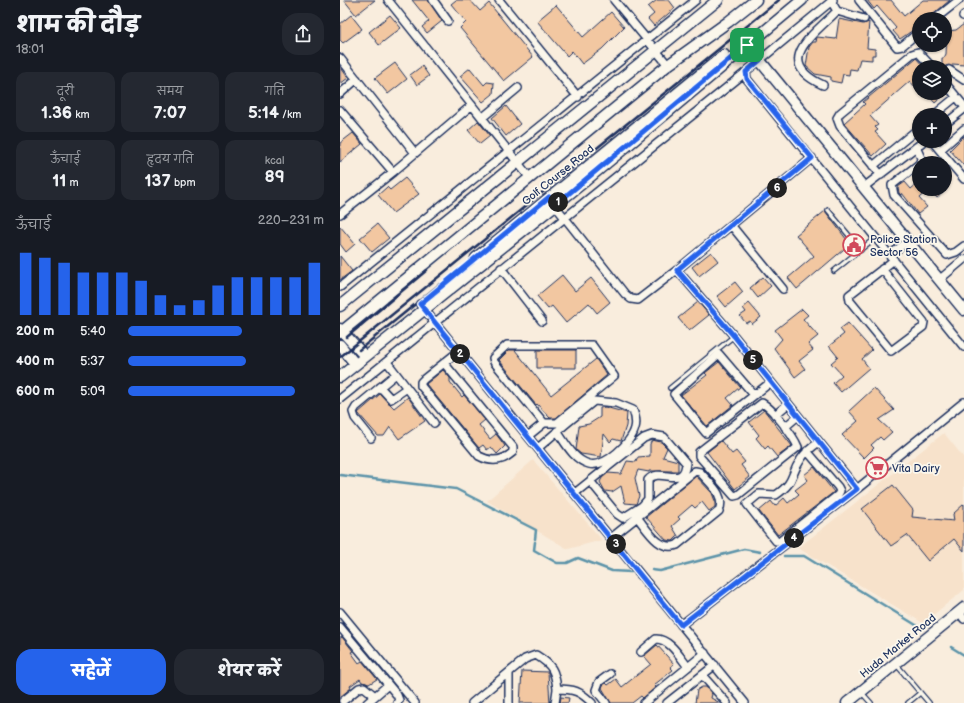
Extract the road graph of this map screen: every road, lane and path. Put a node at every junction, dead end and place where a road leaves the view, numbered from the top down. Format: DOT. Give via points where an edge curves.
graph roads {
  1 [pos="388,0"];
  2 [pos="433,0"];
  3 [pos="499,0"];
  4 [pos="614,0"];
  5 [pos="696,0"];
  6 [pos="718,0"];
  7 [pos="756,0"];
  8 [pos="792,0"];
  9 [pos="802,0"];
  10 [pos="859,0"];
  11 [pos="959,0"];
  12 [pos="832,1"];
  13 [pos="837,10"];
  14 [pos="944,12"];
  15 [pos="864,19"];
  16 [pos="448,21"];
  17 [pos="912,38"];
  18 [pos="647,40"];
  19 [pos="745,43"];
  20 [pos="656,51"];
  21 [pos="340,58"];
  22 [pos="760,60"];
  23 [pos="925,60"];
  24 [pos="668,65"];
  25 [pos="746,72"];
  26 [pos="952,72"];
  27 [pos="357,79"];
  28 [pos="964,80"];
  29 [pos="824,85"];
  30 [pos="518,88"];
  31 [pos="952,92"];
  32 [pos="340,94"];
  33 [pos="578,97"];
  34 [pos="956,97"];
  35 [pos="472,105"];
  36 [pos="964,107"];
  37 [pos="943,108"];
  38 [pos="340,110"];
  39 [pos="482,118"];
  40 [pos="952,118"];
  41 [pos="964,129"];
  42 [pos="912,134"];
  43 [pos="916,148"];
  44 [pos="940,150"];
  45 [pos="509,152"];
  46 [pos="415,153"];
  47 [pos="920,156"];
  48 [pos="812,158"];
  49 [pos="517,162"];
  50 [pos="873,166"];
  51 [pos="912,170"];
  52 [pos="393,172"];
  53 [pos="881,175"];
  54 [pos="530,178"];
  55 [pos="964,179"];
  56 [pos="864,187"];
  57 [pos="552,201"];
  58 [pos="342,210"];
  59 [pos="828,210"];
  60 [pos="565,217"];
  61 [pos="731,225"];
  62 [pos="876,238"];
  63 [pos="908,241"];
  64 [pos="964,246"];
  65 [pos="861,250"];
  66 [pos="892,257"];
  67 [pos="964,259"];
  68 [pos="501,268"];
  69 [pos="882,269"];
  70 [pos="677,270"];
  71 [pos="834,271"];
  72 [pos="939,280"];
  73 [pos="340,287"];
  74 [pos="783,289"];
  75 [pos="340,306"];
  76 [pos="422,306"];
  77 [pos="964,310"];
  78 [pos="542,321"];
  79 [pos="436,323"];
  80 [pos="341,331"];
  81 [pos="734,336"];
  82 [pos="340,345"];
  83 [pos="964,347"];
  84 [pos="459,351"];
  85 [pos="361,352"];
  86 [pos="352,360"];
  87 [pos="387,362"];
  88 [pos="444,363"];
  89 [pos="340,370"];
  90 [pos="396,374"];
  91 [pos="340,377"];
  92 [pos="771,382"];
  93 [pos="380,387"];
  94 [pos="407,388"];
  95 [pos="670,388"];
  96 [pos="754,395"];
  97 [pos="340,399"];
  98 [pos="964,402"];
  99 [pos="788,404"];
  100 [pos="775,415"];
  101 [pos="798,416"];
  102 [pos="434,422"];
  103 [pos="544,423"];
  104 [pos="785,427"];
  105 [pos="557,431"];
  106 [pos="528,436"];
  107 [pos="371,438"];
  108 [pos="819,442"];
  109 [pos="538,448"];
  110 [pos="807,451"];
  111 [pos="590,480"];
  112 [pos="857,489"];
  113 [pos="574,493"];
  114 [pos="637,517"];
  115 [pos="611,538"];
  116 [pos="340,612"];
  117 [pos="962,613"];
  118 [pos="681,625"];
  119 [pos="340,627"];
  120 [pos="641,652"];
  121 [pos="705,653"];
  122 [pos="895,663"];
  123 [pos="715,665"];
  124 [pos="688,667"];
  125 [pos="510,674"];
  126 [pos="610,674"];
  127 [pos="702,675"];
  128 [pos="388,684"];
  129 [pos="557,689"];
  130 [pos="861,691"];
  131 [pos="920,693"];
  132 [pos="375,696"];
  133 [pos="343,701"];
  134 [pos="367,703"];
  135 [pos="397,703"];
  136 [pos="415,703"];
  137 [pos="472,703"];
  138 [pos="509,703"];
  139 [pos="555,703"];
  140 [pos="592,703"];
  141 [pos="606,703"];
  142 [pos="644,703"];
  143 [pos="667,703"];
  144 [pos="727,703"];
  145 [pos="745,703"];
  146 [pos="847,703"];
  147 [pos="871,703"];
  148 [pos="908,703"];
  149 [pos="929,703"];
  1 -- 35 [label="street"];
  2 -- 16 [label="street"];
  3 -- 33 [label="street"];
  4 -- 18 [label="street"];
  5 -- 18 [label="street"];
  6 -- 20 [label="street"];
  7 -- 24 [label="street, Golf Course Road"];
  8 -- 19 [label="street, Golf Course Road"];
  9 -- 19 [label="street"];
  10 -- 17 [label="street" via="897,47"];
  11 -- 14 [label="street"];
  12 -- 13 [label="street"];
  12 -- 22 [label="street"];
  13 -- 15 [label="street"];
  13 -- 29 [label="street" via="803,46 798,56 799,66 805,74"];
  18 -- 20 [label="street"];
  18 -- 33 [label="street"];
  19 -- 22 [label="street"];
  19 -- 57 [label="street, Golf Course Road"];
  20 -- 24 [label="street"];
  20 -- 49 [label="street"];
  21 -- 27 [label="street"];
  22 -- 25 [label="street"];
  22 -- 56 [label="street"];
  23 -- 50 [label="street" via="918,52 912,54 856,99 837,118 840,126"];
  24 -- 54 [label="street, Golf Course Road"];
  25 -- 48 [label="street" via="748,81"];
  25 -- 60 [label="street"];
  26 -- 28 [label="street"];
  27 -- 32 [label="street"];
  27 -- 46 [label="street"];
  30 -- 39 [label="street"];
  31 -- 34 [label="street"];
  33 -- 45 [label="street"];
  34 -- 36 [label="street"];
  34 -- 37 [label="street"];
  35 -- 39 [label="street"];
  35 -- 46 [label="street"];
  36 -- 40 [label="street"];
  38 -- 52 [label="street"];
  39 -- 45 [label="street"];
  41 -- 44 [label="street"];
  42 -- 50 [label="street"];
  43 -- 47 [label="street"];
  43 -- 53 [label="street"];
  44 -- 55 [label="street"];
  45 -- 49 [label="street"];
  45 -- 73 [label="street"];
  46 -- 52 [label="street"];
  48 -- 61 [label="street"];
  48 -- 62 [label="street"];
  49 -- 54 [label="street"];
  49 -- 75 [label="street"];
  50 -- 53 [label="street"];
  51 -- 64 [label="street" via="892,185 894,195 947,255"];
  52 -- 58 [label="street"];
  53 -- 56 [label="street"];
  54 -- 80 [label="street, Golf Course Road"];
  56 -- 63 [label="street"];
  57 -- 60 [label="street"];
  57 -- 76 [label="street, Golf Course Road"];
  59 -- 65 [label="lane"];
  60 -- 68 [label="street"];
  60 -- 70 [label="street" via="631,299 638,300"];
  61 -- 70 [label="street"];
  61 -- 74 [label="street"];
  62 -- 65 [label="lane"];
  62 -- 66 [label="street"];
  63 -- 66 [label="street"];
  63 -- 72 [label="street"];
  65 -- 71 [label="lane"];
  66 -- 69 [label="street"];
  66 -- 83 [label="street"];
  67 -- 72 [label="street"];
  68 -- 78 [label="street"];
  68 -- 79 [label="street"];
  69 -- 69 [label="street" via="849,295 891,351 922,327 924,322"];
  70 -- 81 [label="street"];
  72 -- 77 [label="street"];
  76 -- 79 [label="street"];
  76 -- 85 [label="street, Golf Course Road"];
  76 -- 91 [label="street"];
  79 -- 84 [label="street"];
  79 -- 87 [label="street"];
  80 -- 85 [label="street"];
  81 -- 92 [label="street"];
  81 -- 95 [label="lane"];
  82 -- 86 [label="street"];
  84 -- 88 [label="street"];
  84 -- 106 [label="street"];
  85 -- 86 [label="street, Golf Course Road"];
  86 -- 89 [label="street, Golf Course Road"];
  87 -- 90 [label="street"];
  87 -- 97 [label="street"];
  88 -- 88 [label="street" via="424,379 421,386 479,456 497,461 514,452 513,447"];
  90 -- 93 [label="street"];
  90 -- 94 [label="street"];
  92 -- 96 [label="street"];
  92 -- 99 [label="street"];
  93 -- 94 [label="street" via="392,399"];
  93 -- 107 [label="street" via="353,412"];
  94 -- 102 [label="street"];
  96 -- 96 [label="street" via="706,433 674,394 719,354"];
  98 -- 112 [label="street"];
  99 -- 100 [label="street"];
  99 -- 101 [label="street"];
  100 -- 104 [label="street"];
  100 -- 104 [label="street" via="762,403 699,452 734,496 798,447"];
  101 -- 104 [label="street"];
  101 -- 108 [label="street"];
  103 -- 103 [label="street" via="557,423 614,376 592,345 507,345 493,358"];
  103 -- 106 [label="street"];
  105 -- 105 [label="street" via="594,401 616,403 633,410 636,418 636,428 630,439 610,457 596,464 576,457"];
  105 -- 109 [label="street"];
  106 -- 109 [label="street"];
  108 -- 110 [label="street"];
  108 -- 112 [label="street"];
  109 -- 113 [label="street"];
  110 -- 110 [label="street" via="786,488 776,496 759,494 747,504 779,542 840,491"];
  111 -- 111 [label="street" via="644,438 652,435 664,437 686,463 682,475 651,476 648,480 648,499 623,518"];
  111 -- 113 [label="street"];
  112 -- 118 [label="street"];
  113 -- 115 [label="street"];
  114 -- 114 [label="street" via="695,471 700,472 721,497 720,511 673,547 659,542"];
  114 -- 115 [label="street"];
  115 -- 118 [label="street"];
  116 -- 136 [label="street"];
  117 -- 122 [label="street, Huda Market Road"];
  118 -- 121 [label="street"];
  119 -- 128 [label="street"];
  120 -- 124 [label="street" via="656,639 662,639"];
  121 -- 123 [label="street"];
  121 -- 124 [label="street"];
  122 -- 130 [label="street, Huda Market Road"];
  122 -- 131 [label="lane"];
  123 -- 127 [label="street"];
  123 -- 145 [label="street"];
  124 -- 142 [label="street"];
  125 -- 129 [label="street" via="525,659 536,655 549,663 556,676"];
  125 -- 137 [label="street"];
  125 -- 138 [label="street"];
  126 -- 141 [label="street" via="599,682 596,690"];
  127 -- 143 [label="street"];
  127 -- 144 [label="street"];
  128 -- 132 [label="street"];
  128 -- 135 [label="street" via="398,697"];
  129 -- 139 [label="street"];
  129 -- 140 [label="street" via="582,693"];
  130 -- 146 [label="street, Huda Market Road"];
  130 -- 147 [label="lane"];
  131 -- 148 [label="lane"];
  131 -- 149 [label="lane"];
  132 -- 133 [label="street" via="364,687"];
  132 -- 134 [label="street"];
}
